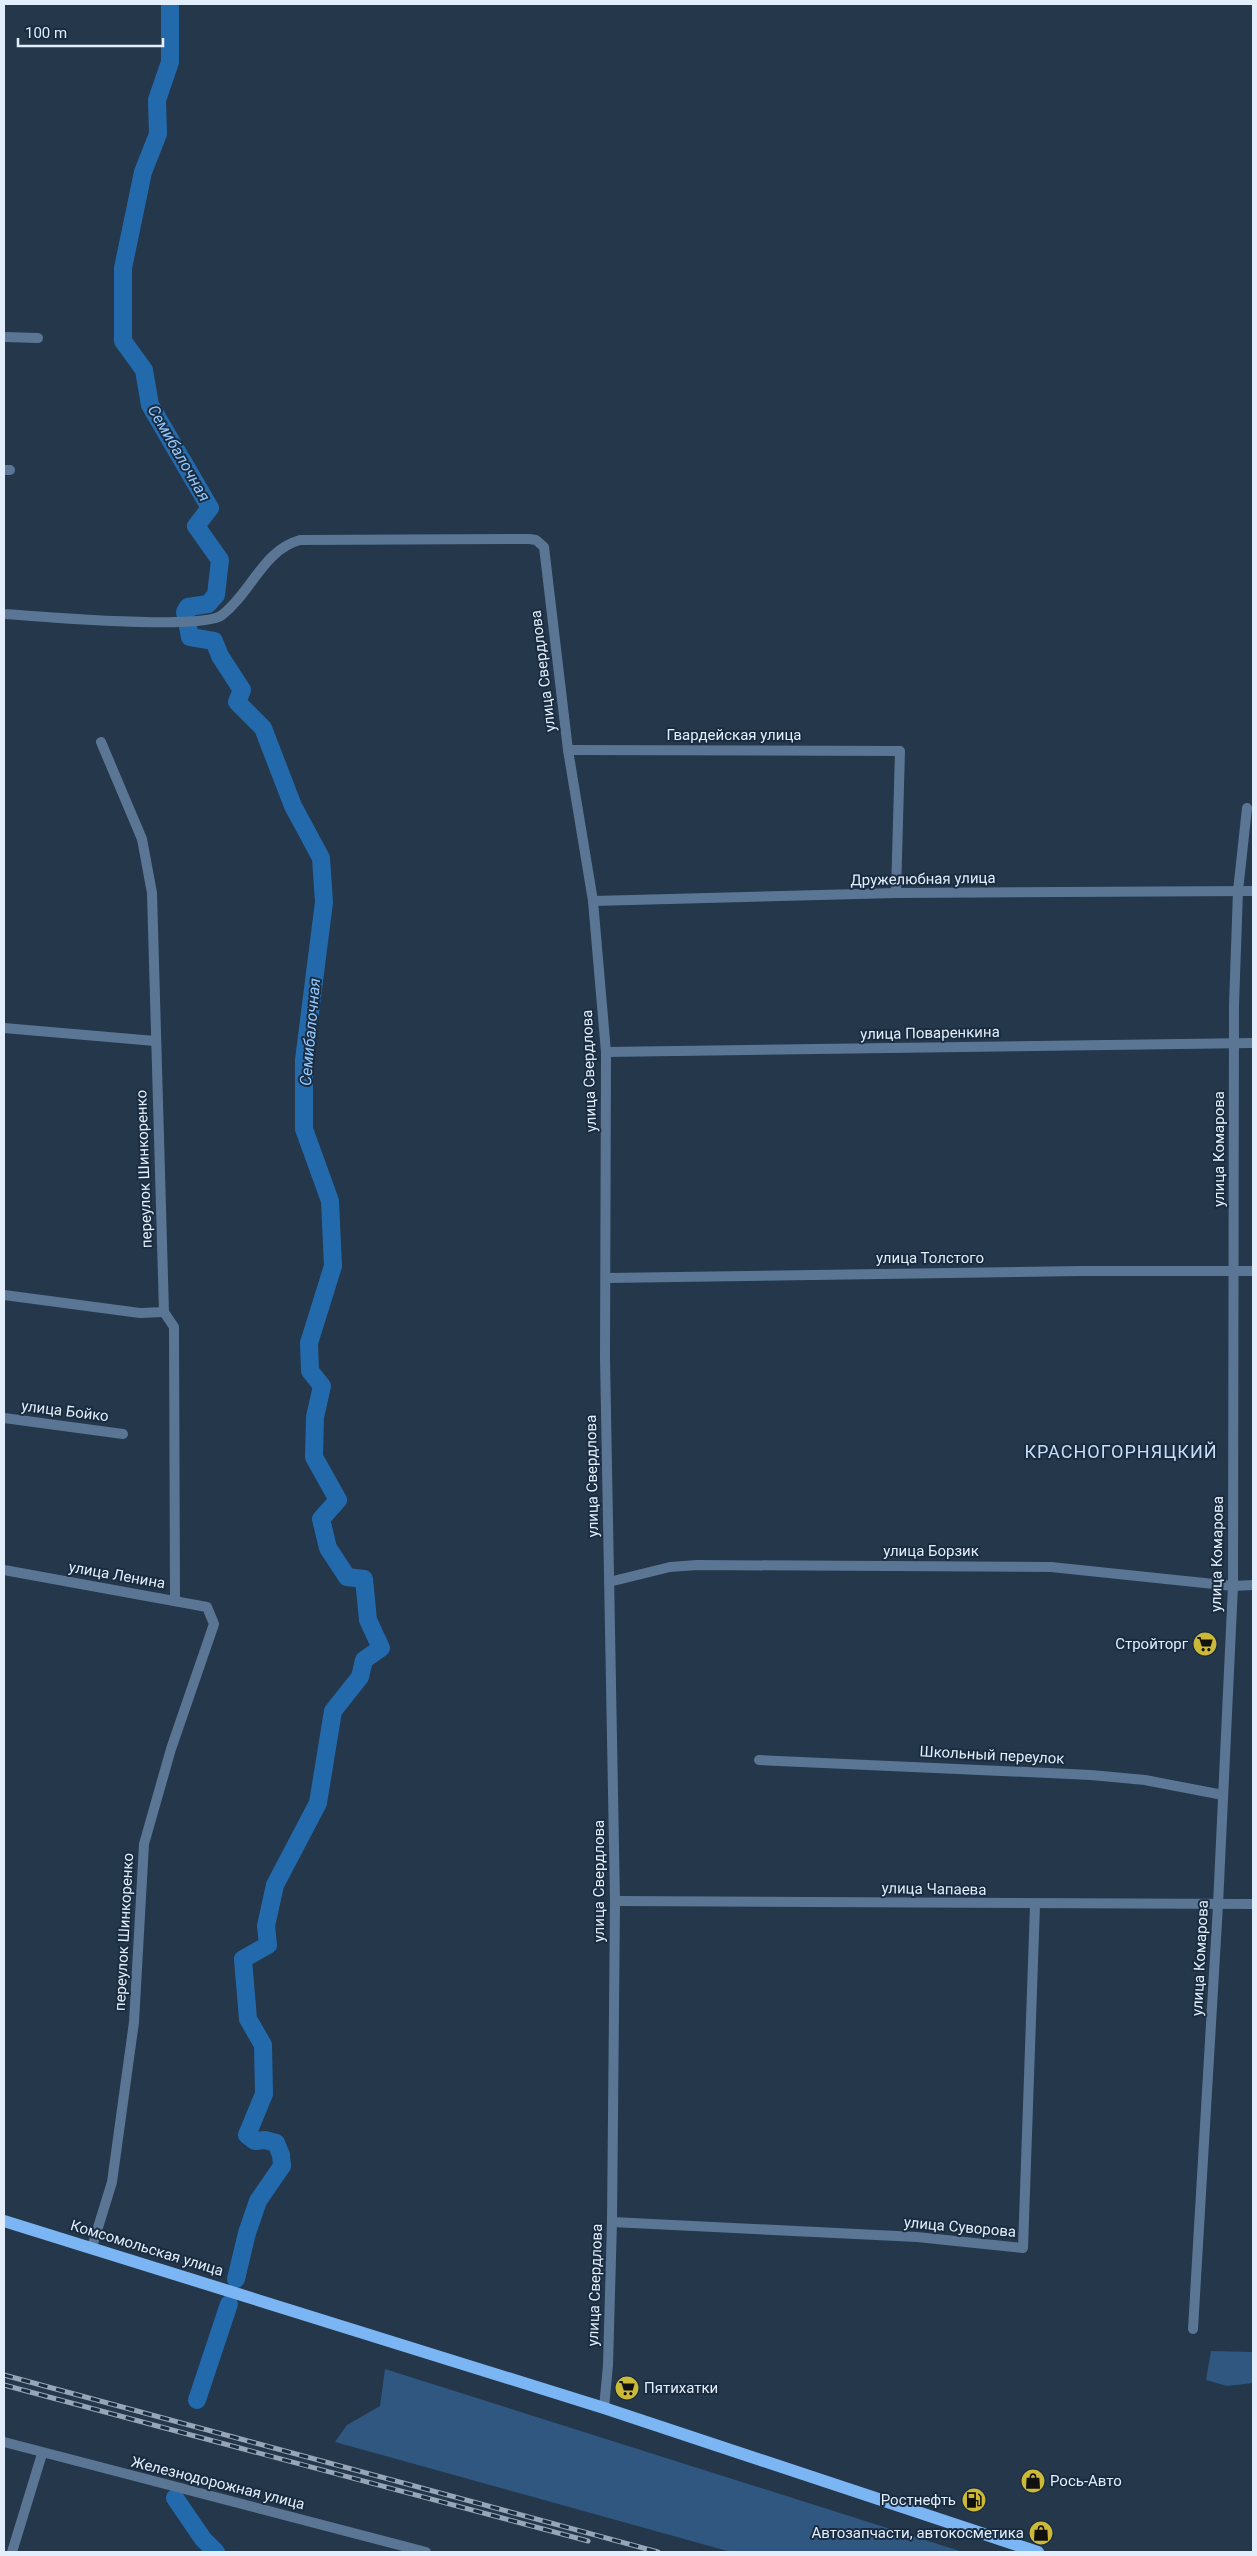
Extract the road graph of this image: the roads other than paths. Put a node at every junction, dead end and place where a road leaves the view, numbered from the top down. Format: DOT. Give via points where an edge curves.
graph roads {
  1 [pos="4,337"];
  2 [pos="38,338"];
  3 [pos="4,614"];
  4 [pos="101,742"];
  5 [pos="568,750"];
  6 [pos="1247,808"];
  7 [pos="1238,891"];
  8 [pos="1253,891"];
  9 [pos="896,893"];
  10 [pos="593,901"];
  11 [pos="4,1028"];
  12 [pos="155,1041"];
  13 [pos="1253,1043"];
  14 [pos="1234,1044"];
  15 [pos="606,1052"];
  16 [pos="1234,1271"];
  17 [pos="1253,1271"];
  18 [pos="607,1278"];
  19 [pos="4,1295"];
  20 [pos="164,1312"];
  21 [pos="4,1418"];
  22 [pos="123,1434"];
  23 [pos="4,1570"];
  24 [pos="609,1582"];
  25 [pos="1253,1585"];
  26 [pos="1233,1586"];
  27 [pos="175,1600"];
  28 [pos="214,1624"];
  29 [pos="759,1760"];
  30 [pos="1223,1795"];
  31 [pos="615,1901"];
  32 [pos="1253,1904"];
  33 [pos="1035,1905"];
  34 [pos="1218,1905"];
  35 [pos="4,2221"];
  36 [pos="612,2222"];
  37 [pos="92,2247"];
  38 [pos="1193,2329"];
  39 [pos="604,2408"];
  40 [pos="4,2442"];
  41 [pos="42,2454"];
  42 [pos="12,2552"];
  43 [pos="426,2552"];
  44 [pos="1038,2552"];
  1 -- 2 [label="street"];
  3 -- 5 [label="street, улица Свердлова" via="209,622 222,616 276,550 300,540 536,540 544,547"];
  4 -- 12 [label="street, переулок Шинкоренко" via="142,839 152,893"];
  5 -- 9 [label="street, Гвардейская улица" via="900,751"];
  5 -- 10 [label="street, улица Свердлова"];
  6 -- 7 [label="street, улица Комарова"];
  7 -- 8 [label="street, Дружелюбная улица"];
  7 -- 9 [label="street, Дружелюбная улица"];
  7 -- 14 [label="street, улица Комарова"];
  9 -- 10 [label="street, Дружелюбная улица"];
  10 -- 15 [label="street, улица Свердлова"];
  11 -- 12 [label="street"];
  12 -- 20 [label="street, переулок Шинкоренко"];
  13 -- 14 [label="street, улица Поваренкина"];
  14 -- 15 [label="street, улица Поваренкина"];
  14 -- 16 [label="street, улица Комарова"];
  15 -- 18 [label="street, улица Свердлова"];
  16 -- 17 [label="street, улица Толстого"];
  16 -- 18 [label="street, улица Толстого"];
  16 -- 26 [label="street, улица Комарова"];
  18 -- 24 [label="street, улица Свердлова" via="605,1358"];
  19 -- 20 [label="street" via="140,1313"];
  20 -- 27 [label="street, переулок Шинкоренко" via="174,1328"];
  21 -- 22 [label="street, улица Бойко"];
  23 -- 27 [label="street, улица Ленина"];
  24 -- 26 [label="street, улица Борзик" via="670,1567 697,1565 993,1566 1079,1569"];
  24 -- 31 [label="street, улица Свердлова"];
  25 -- 26 [label="street, улица Борзик"];
  26 -- 30 [label="street, улица Комарова"];
  27 -- 28 [label="street, улица Ленина" via="207,1607"];
  28 -- 37 [label="street, переулок Шинкоренко" via="171,1749 144,1844 134,2022 112,2182"];
  29 -- 30 [label="street, Школьный переулок" via="1091,1775 1145,1780"];
  30 -- 34 [label="street, улица Комарова"];
  31 -- 33 [label="street, улица Чапаева"];
  31 -- 36 [label="street, улица Свердлова"];
  32 -- 34 [label="street, улица Чапаева"];
  33 -- 34 [label="street, улица Чапаева"];
  33 -- 36 [label="street, улица Суворова" via="1023,2248 917,2237"];
  34 -- 38 [label="street, улица Комарова"];
  35 -- 37 [label="main road, Комсомольская улица"];
  36 -- 39 [label="street, улица Свердлова"];
  37 -- 39 [label="main road, Комсомольская улица"];
  39 -- 44 [label="main road, Комсомольская улица"];
  40 -- 41 [label="street, Железнодорожная улица"];
  41 -- 42 [label="street"];
  41 -- 43 [label="street, Железнодорожная улица"];
}
